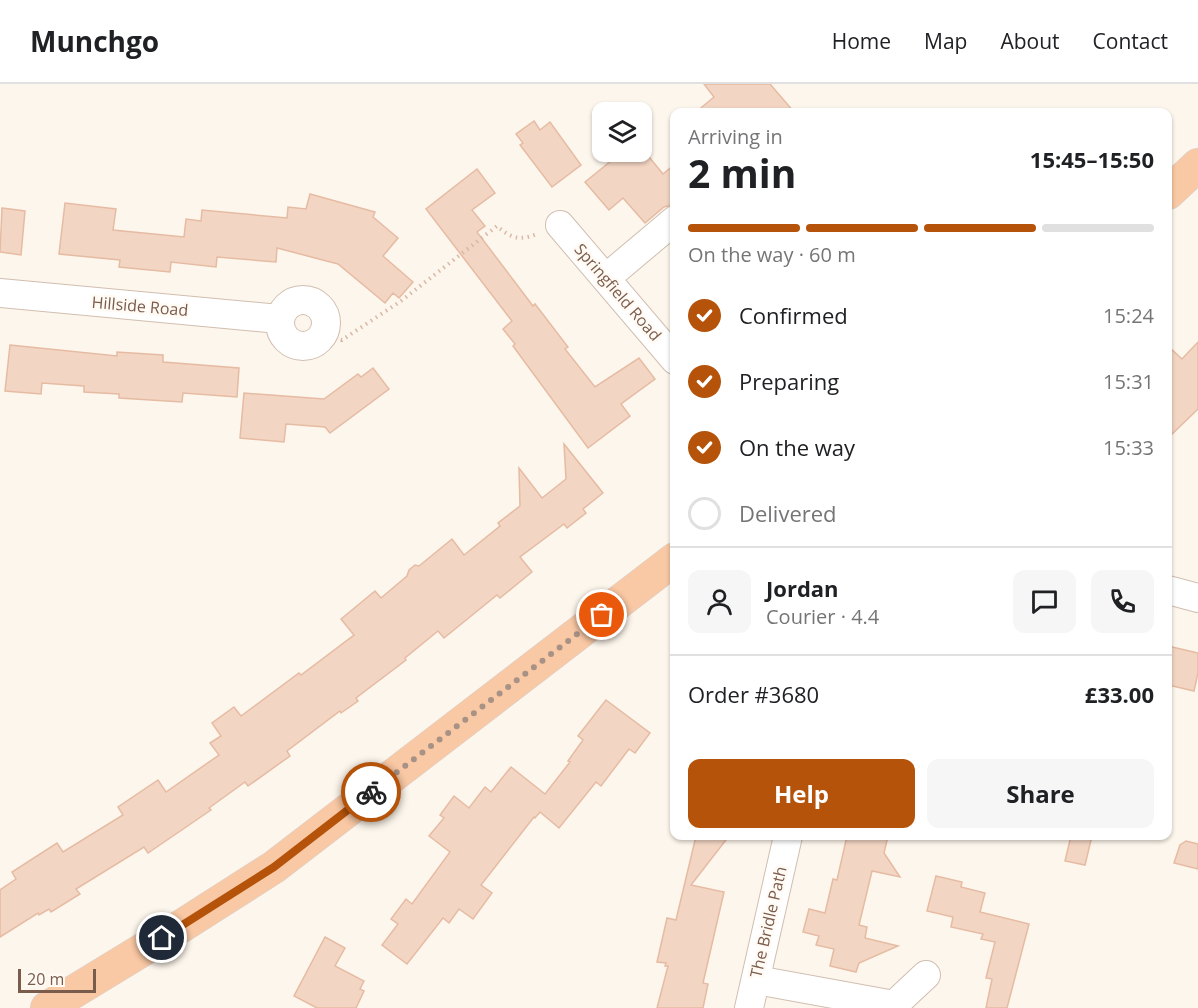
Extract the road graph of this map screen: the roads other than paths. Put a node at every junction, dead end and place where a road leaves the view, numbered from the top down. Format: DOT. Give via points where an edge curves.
graph roads {
  1 [pos="1198,165"];
  2 [pos="1172,189"];
  3 [pos="670,224"];
  4 [pos="560,225"];
  5 [pos="606,278"];
  6 [pos="0,294"];
  7 [pos="279,319"];
  8 [pos="670,354"];
  9 [pos="670,563"];
  10 [pos="1172,591"];
  11 [pos="1198,598"];
  12 [pos="787,840"];
  13 [pos="926,975"];
  14 [pos="756,980"];
  15 [pos="47,1008"];
  16 [pos="750,1008"];
  1 -- 2 [label="highway"];
  3 -- 5 [label="street"];
  4 -- 5 [label="street, Springfield Road"];
  5 -- 8 [label="street, Springfield Road"];
  6 -- 7 [label="street, Hillside Road"];
  7 -- 7 [label="street" via="291,343 303,347 315,344 323,336 327,321 322,308 311,300 298,300 285,308"];
  9 -- 15 [label="highway" via="274,867"];
  10 -- 11 [label="street"];
  12 -- 14 [label="street, The Bridle Path"];
  13 -- 14 [label="street" via="894,1005"];
  14 -- 16 [label="street, The Bridle Path"];
}
